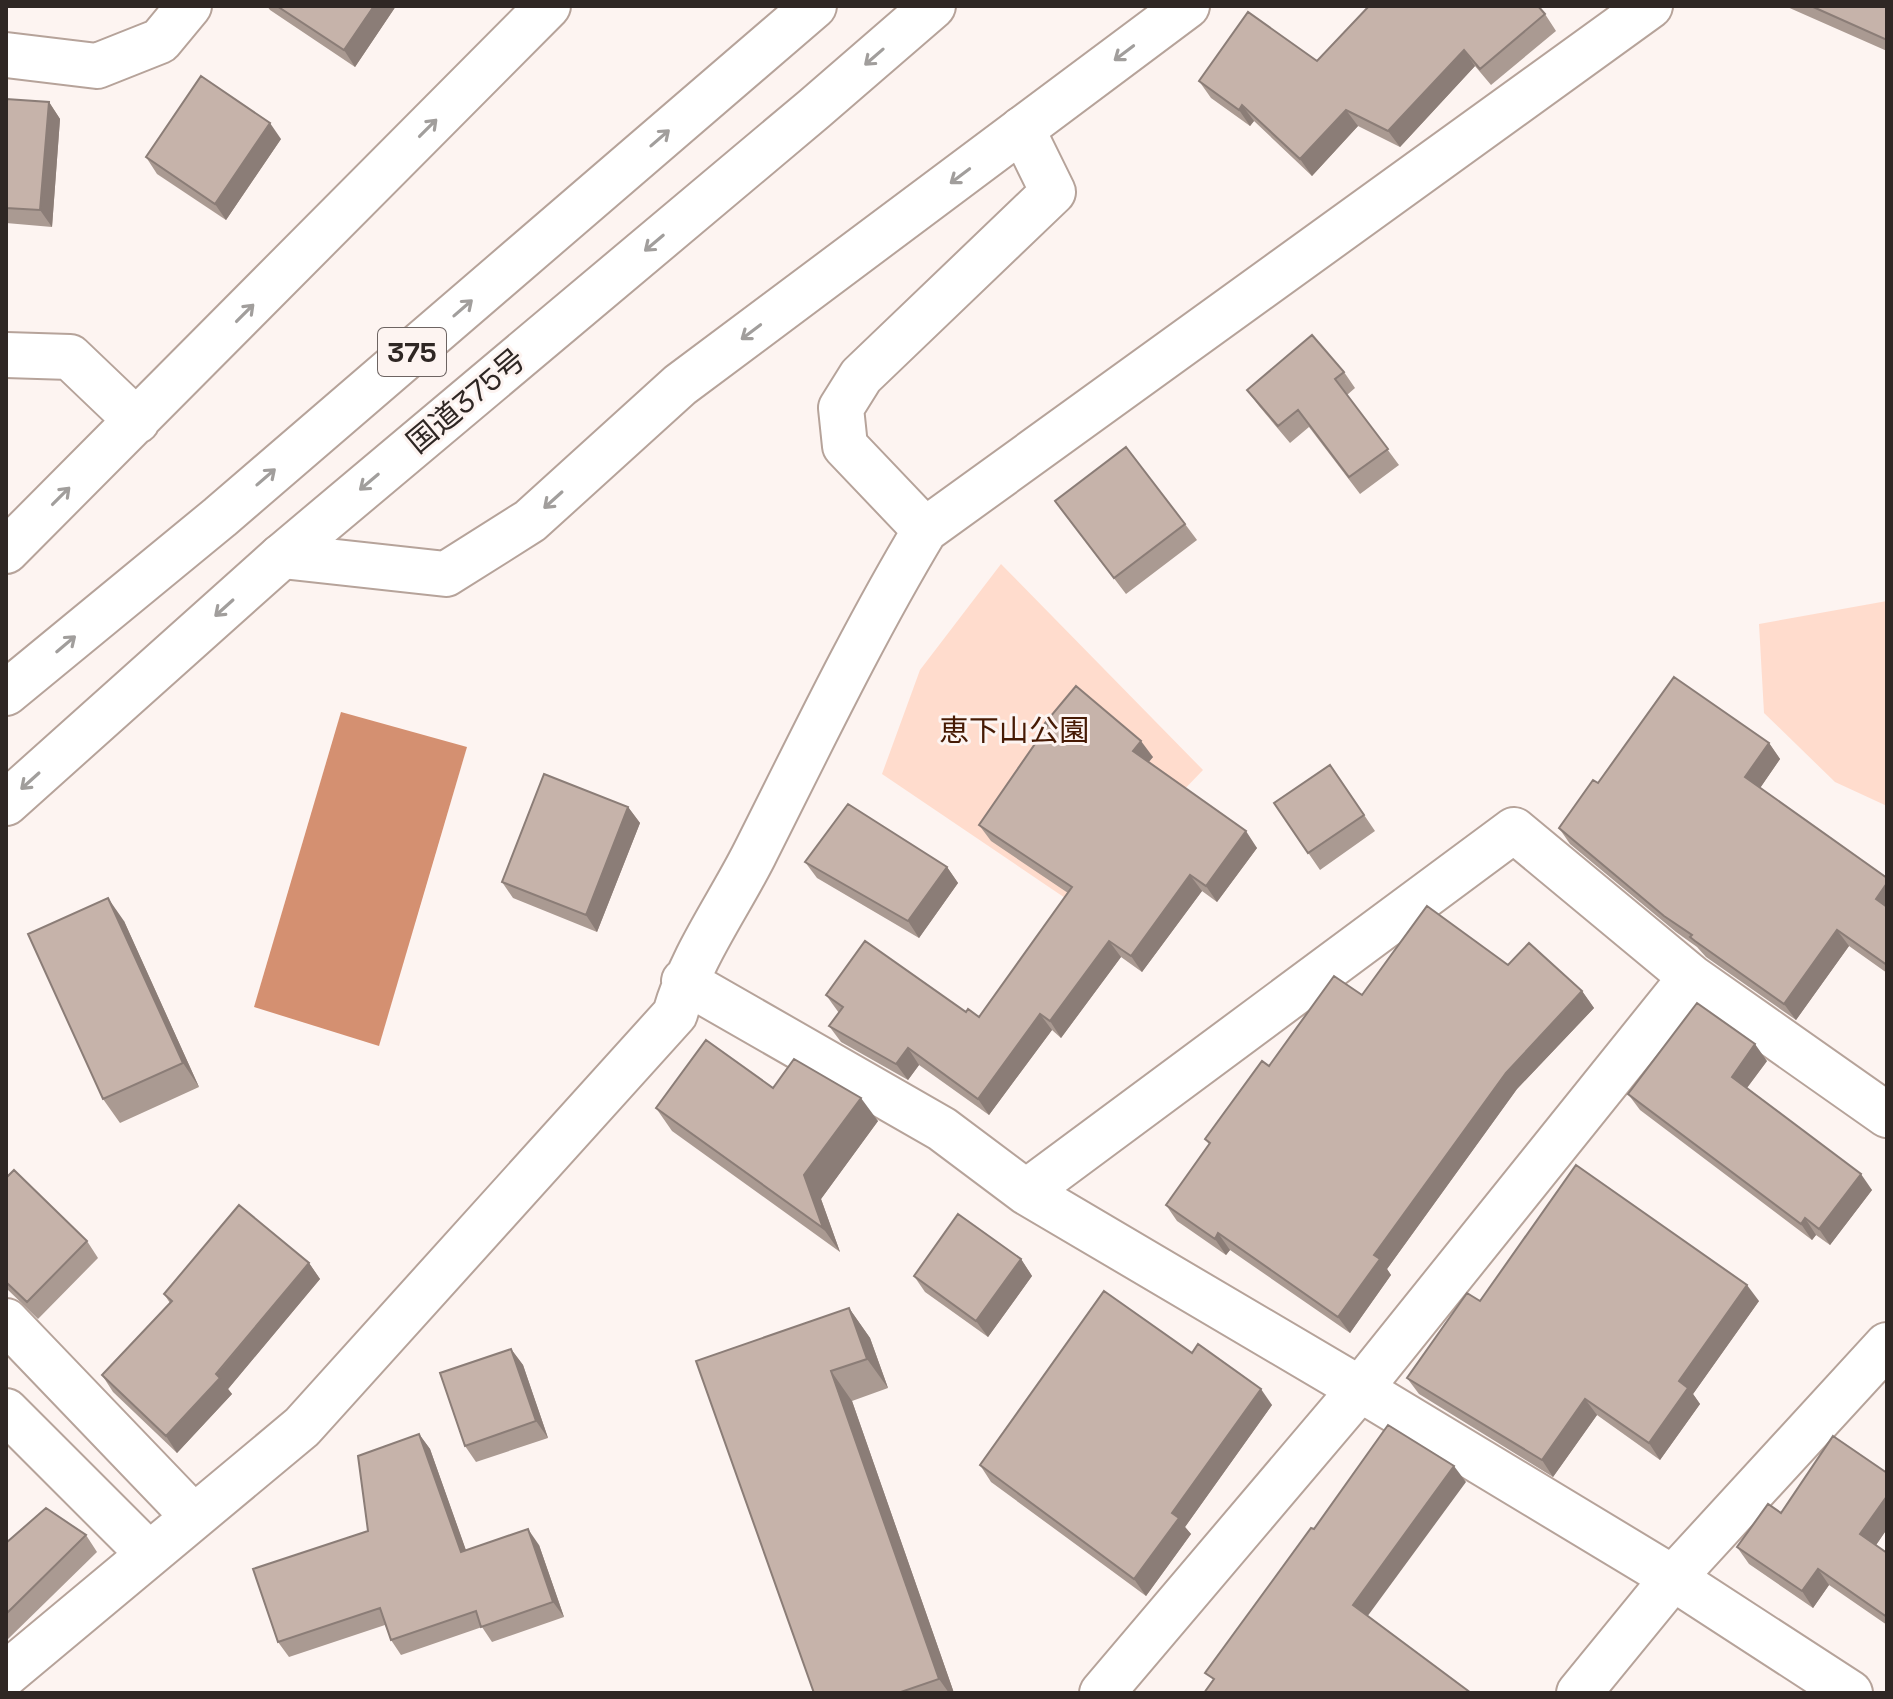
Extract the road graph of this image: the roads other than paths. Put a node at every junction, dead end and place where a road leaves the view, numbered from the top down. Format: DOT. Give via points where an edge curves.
graph roads {
  1 [pos="189,6"];
  2 [pos="548,6"];
  3 [pos="814,6"];
  4 [pos="933,6"];
  5 [pos="1187,6"];
  6 [pos="1650,6"];
  7 [pos="6,55"];
  8 [pos="1022,129"];
  9 [pos="6,355"];
  10 [pos="137,421"];
  11 [pos="925,530"];
  12 [pos="6,551"];
  13 [pos="282,556"];
  14 [pos="6,693"];
  15 [pos="6,803"];
  16 [pos="1691,977"];
  17 [pos="684,981"];
  18 [pos="1887,1115"];
  19 [pos="1026,1192"];
  20 [pos="6,1321"];
  21 [pos="1887,1345"];
  22 [pos="1360,1389"];
  23 [pos="6,1411"];
  24 [pos="194,1517"];
  25 [pos="149,1554"];
  26 [pos="1673,1578"];
  27 [pos="6,1674"];
  28 [pos="1102,1693"];
  29 [pos="1579,1693"];
  30 [pos="1850,1693"];
  1 -- 7 [label="main road" via="160,41 97,66"];
  10 -- 2 [label="main road, one-way"];
  14 -- 3 [label="main road, 375, one-way" via="220,517"];
  4 -- 13 [label="main road, 国道375号 / 375, one-way"];
  5 -- 8 [label="main road, one-way"];
  6 -- 11 [label="main road"];
  8 -- 11 [label="main road" via="1053,192 861,376 841,408 845,446"];
  8 -- 13 [label="main road, one-way" via="680,385 530,521 446,574"];
  9 -- 10 [label="main road" via="70,357"];
  12 -- 10 [label="main road, one-way"];
  11 -- 17 [label="main road"];
  13 -- 15 [label="main road, 国道375号 / 375, one-way"];
  16 -- 18 [label="main road"];
  16 -- 19 [label="main road" via="1514,830"];
  16 -- 22 [label="main road"];
  17 -- 19 [label="main road" via="942,1129"];
  17 -- 24 [label="main road" via="675,1014 302,1427"];
  19 -- 22 [label="main road"];
  20 -- 24 [label="main road"];
  21 -- 26 [label="main road"];
  22 -- 26 [label="main road"];
  22 -- 28 [label="main road"];
  23 -- 25 [label="main road"];
  24 -- 25 [label="main road"];
  25 -- 27 [label="main road"];
  26 -- 29 [label="main road"];
  26 -- 30 [label="main road"];
}
